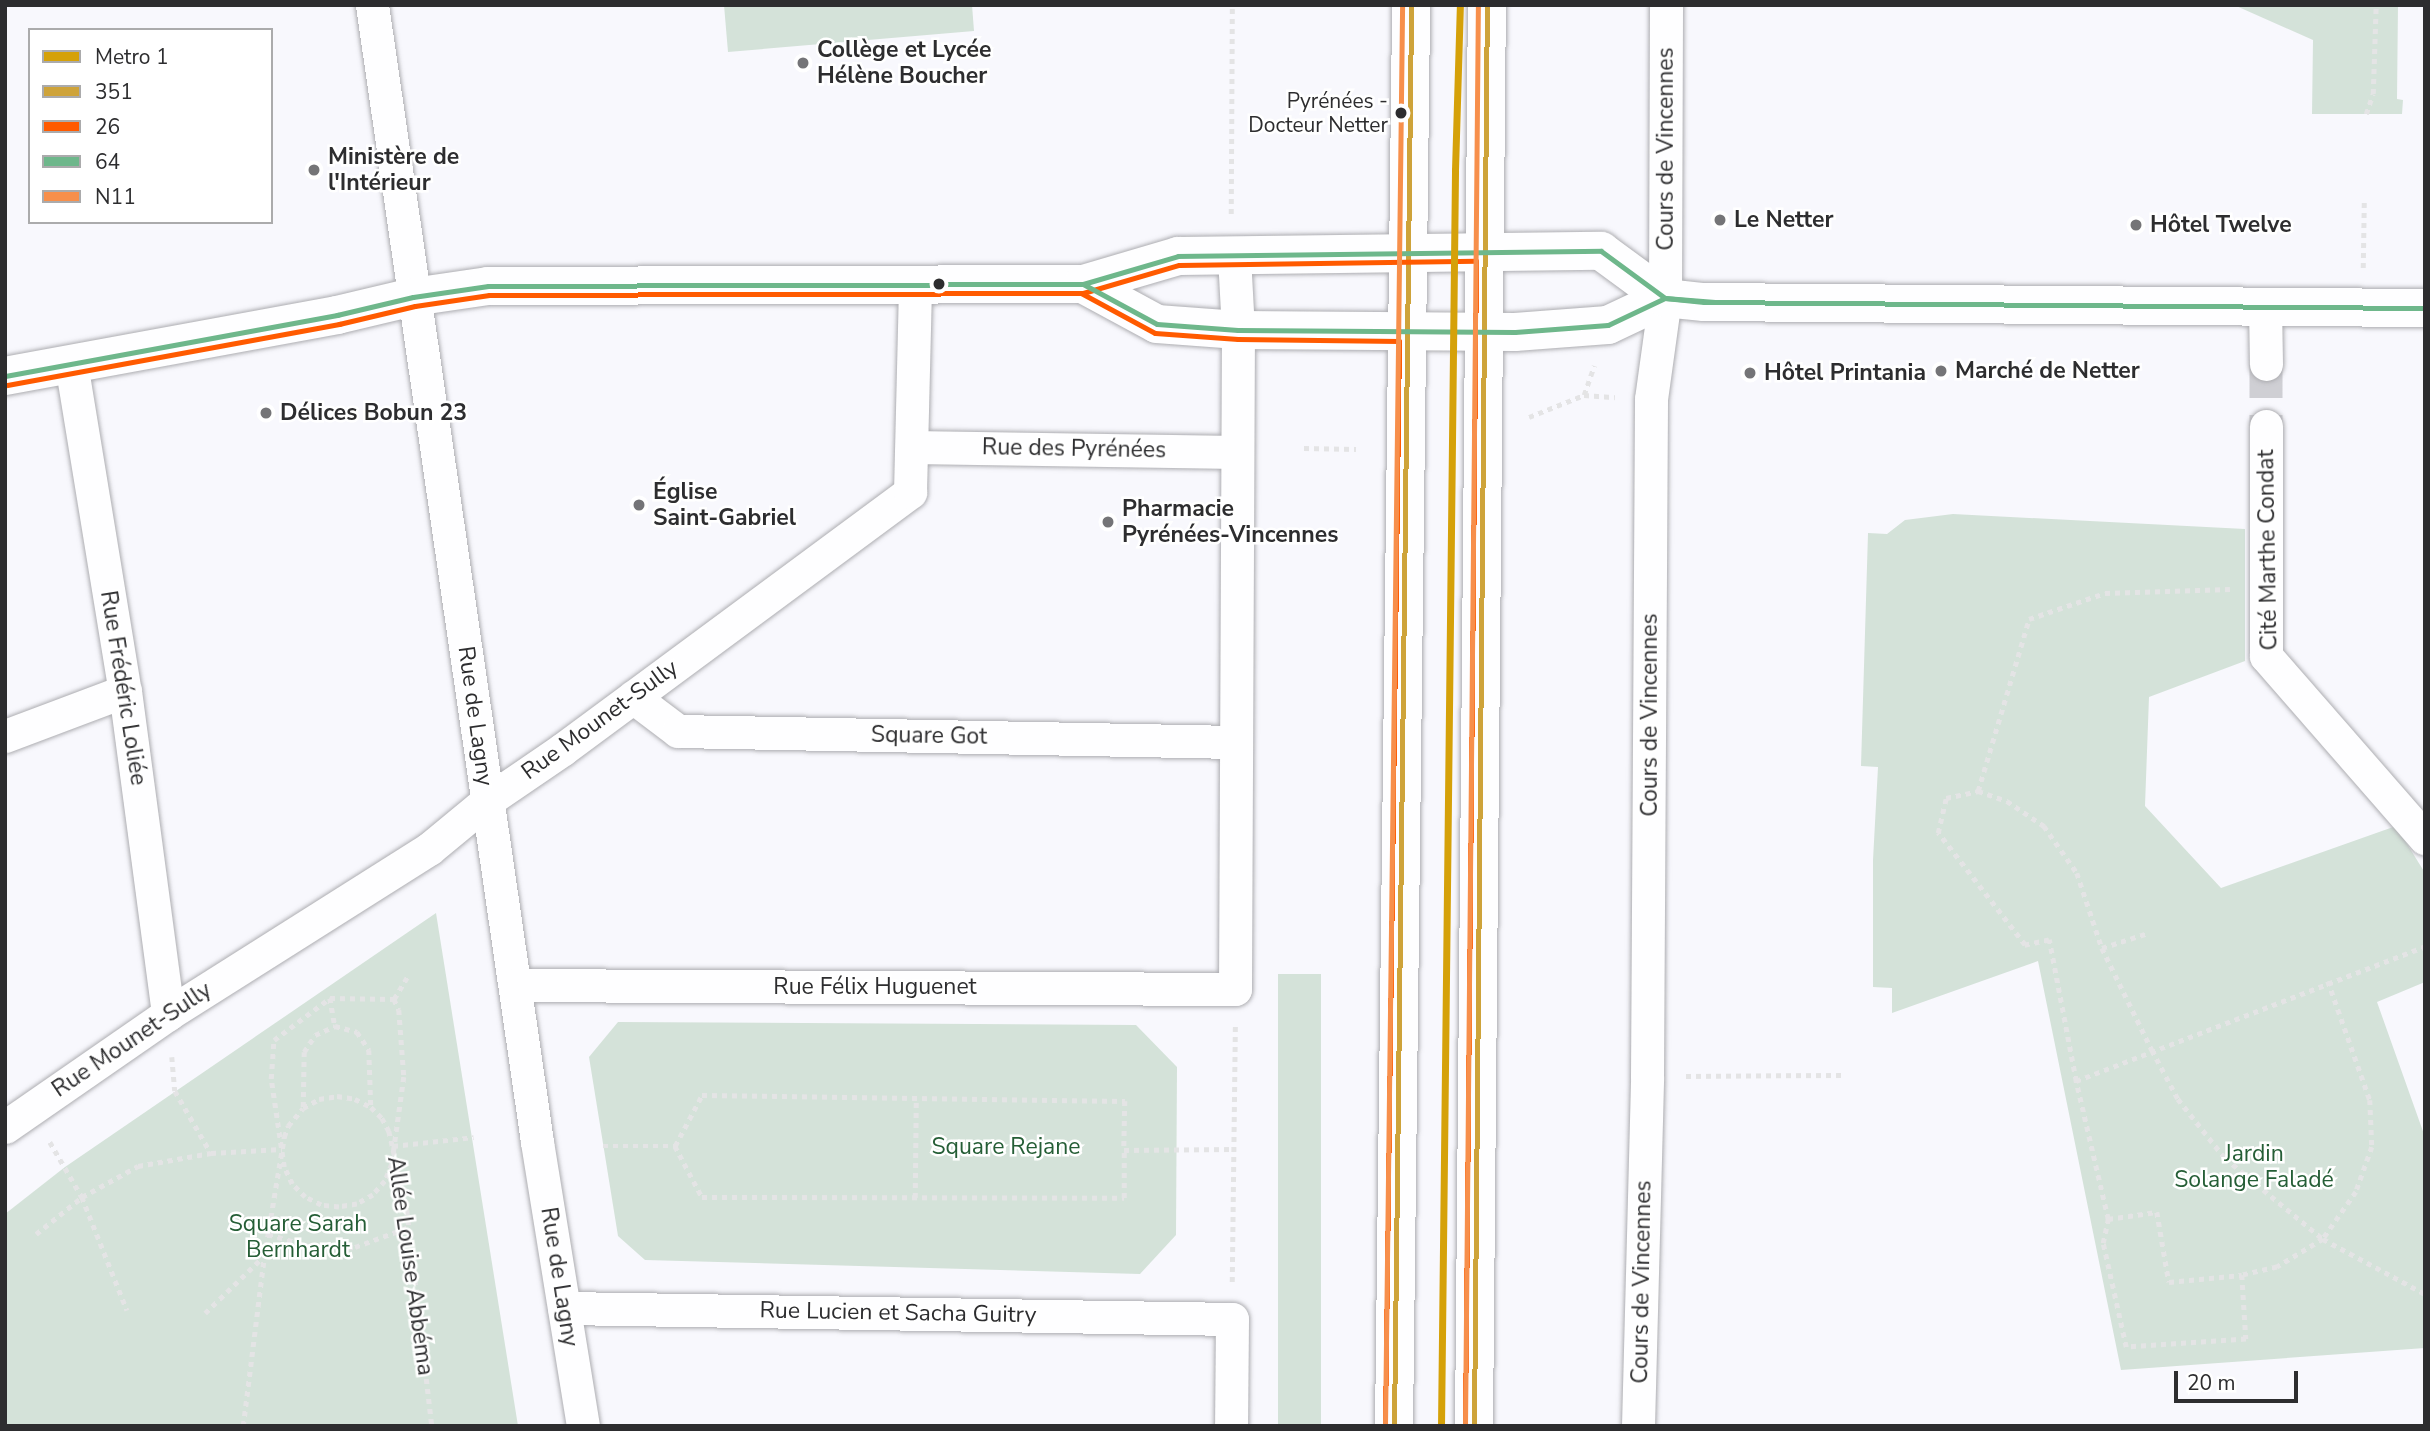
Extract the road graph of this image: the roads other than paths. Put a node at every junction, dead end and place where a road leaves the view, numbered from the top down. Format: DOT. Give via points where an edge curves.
graph roads {
  1 [pos="372,5"];
  2 [pos="1411,5"];
  3 [pos="1487,5"];
  4 [pos="1666,5"];
  5 [pos="1409,252"];
  6 [pos="1485,252"];
  7 [pos="1234,254"];
  8 [pos="915,282"];
  9 [pos="1083,284"];
  10 [pos="414,297"];
  11 [pos="1665,298"];
  12 [pos="2265,306"];
  13 [pos="2425,308"];
  14 [pos="1238,330"];
  15 [pos="1408,332"];
  16 [pos="1484,332"];
  17 [pos="71,363"];
  18 [pos="2266,364"];
  19 [pos="5,376"];
  20 [pos="2266,426"];
  21 [pos="912,447"];
  22 [pos="1237,452"];
  23 [pos="125,691"];
  24 [pos="633,697"];
  25 [pos="5,736"];
  26 [pos="1236,742"];
  27 [pos="487,801"];
  28 [pos="2421,833"];
  29 [pos="515,985"];
  30 [pos="168,1014"];
  31 [pos="5,1127"];
  32 [pos="564,1308"];
  33 [pos="583,1426"];
  34 [pos="1231,1426"];
  35 [pos="1394,1426"];
  36 [pos="1474,1426"];
  37 [pos="1638,1426"];
  1 -- 10 [label="street, Rue de Lagny"];
  2 -- 5 [label="main road"];
  3 -- 6 [label="main road"];
  4 -- 11 [label="street, Cours de Vincennes"];
  5 -- 6 [label="main road"];
  5 -- 7 [label="main road"];
  5 -- 15 [label="main road"];
  6 -- 11 [label="main road" via="1601,251"];
  6 -- 16 [label="main road"];
  7 -- 9 [label="main road" via="1178,256"];
  7 -- 14 [label="street"];
  8 -- 9 [label="main road"];
  8 -- 10 [label="main road" via="488,286"];
  8 -- 21 [label="street, Rue Mounet-Sully"];
  9 -- 14 [label="main road" via="1157,324"];
  10 -- 17 [label="main road"];
  10 -- 27 [label="street, Rue de Lagny"];
  11 -- 12 [label="main road"];
  11 -- 16 [label="main road" via="1608,325"];
  11 -- 37 [label="street, Cours de Vincennes" via="1651,399 1647,1077"];
  12 -- 13 [label="main road"];
  12 -- 18 [label="street"];
  14 -- 15 [label="main road"];
  14 -- 22 [label="street"];
  15 -- 16 [label="main road"];
  15 -- 35 [label="main road"];
  16 -- 36 [label="main road"];
  17 -- 19 [label="main road"];
  17 -- 23 [label="street, Rue Frédéric Loliée"];
  20 -- 28 [label="street, Cité Marthe Condat" via="2266,656"];
  21 -- 22 [label="street, Rue des Pyrénées"];
  21 -- 24 [label="street, Rue Mounet-Sully" via="910,492"];
  22 -- 26 [label="street"];
  23 -- 25 [label="street"];
  23 -- 30 [label="street, Rue Frédéric Loliée"];
  24 -- 26 [label="street, Square Got" via="678,731"];
  24 -- 27 [label="street, Rue Mounet-Sully"];
  26 -- 29 [label="street, Rue Félix Huguenet" via="1235,989"];
  27 -- 29 [label="street, Rue de Lagny"];
  27 -- 30 [label="street, Rue Mounet-Sully" via="429,849"];
  29 -- 32 [label="street, Rue de Lagny"];
  30 -- 31 [label="street, Rue Mounet-Sully"];
  32 -- 33 [label="street, Rue de Lagny"];
  32 -- 34 [label="street, Rue Lucien et Sacha Guitry" via="1232,1319"];
}
